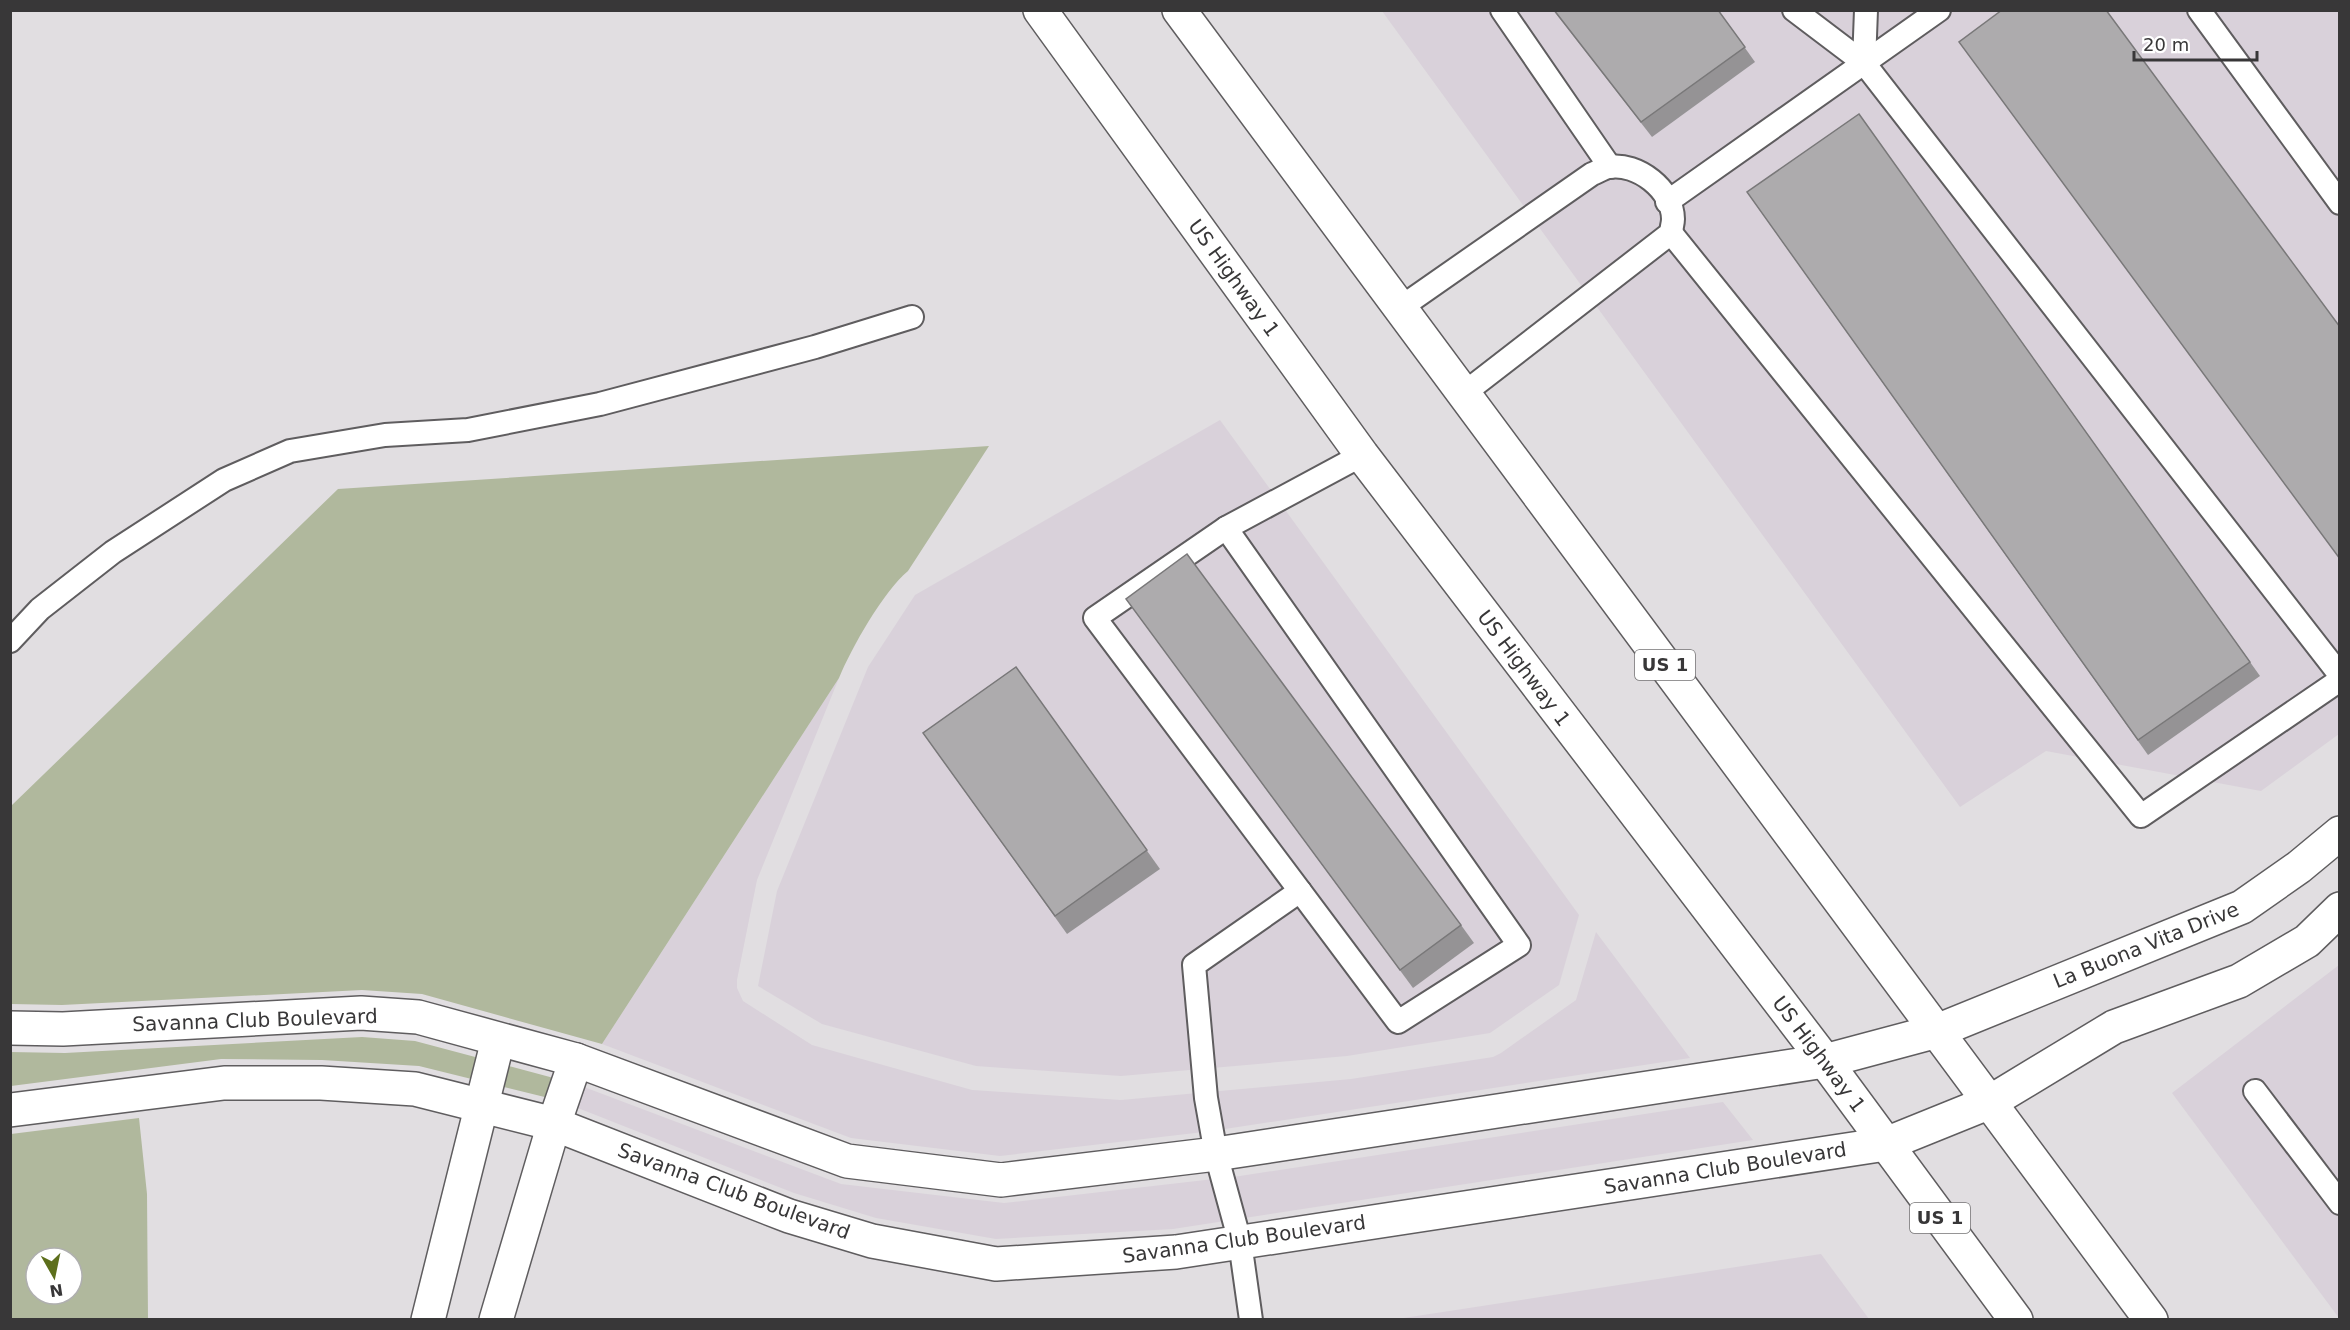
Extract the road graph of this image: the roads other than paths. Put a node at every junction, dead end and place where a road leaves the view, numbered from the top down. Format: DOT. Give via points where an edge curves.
graph roads {
  1 [pos="1040,10"];
  2 [pos="1179,10"];
  3 [pos="1502,10"];
  4 [pos="1794,10"];
  5 [pos="1866,10"];
  6 [pos="1939,10"];
  7 [pos="2199,10"];
  8 [pos="1864,63"];
  9 [pos="1610,167"];
  10 [pos="1667,202"];
  11 [pos="2340,203"];
  12 [pos="1671,233"];
  13 [pos="1400,308"];
  14 [pos="912,317"];
  15 [pos="1463,394"];
  16 [pos="1362,454"];
  17 [pos="1226,528"];
  18 [pos="10,641"];
  19 [pos="2340,675"];
  20 [pos="2340,680"];
  21 [pos="2340,833"];
  22 [pos="1300,891"];
  23 [pos="2340,909"];
  24 [pos="10,1028"];
  25 [pos="1937,1031"];
  26 [pos="498,1040"];
  27 [pos="576,1060"];
  28 [pos="1825,1061"];
  29 [pos="2255,1091"];
  30 [pos="1990,1102"];
  31 [pos="482,1106"];
  32 [pos="10,1110"];
  33 [pos="554,1124"];
  34 [pos="1886,1144"];
  35 [pos="1216,1154"];
  36 [pos="2340,1203"];
  37 [pos="1240,1242"];
  38 [pos="428,1320"];
  39 [pos="496,1320"];
  40 [pos="1251,1320"];
  41 [pos="2016,1320"];
  42 [pos="2151,1320"];
  1 -- 16 [label="street, US Highway 1 / US 1"];
  2 -- 13 [label="street, US 1"];
  3 -- 9 [label="lane"];
  4 -- 8 [label="lane"];
  5 -- 8 [label="lane"];
  6 -- 8 [label="lane"];
  7 -- 11 [label="lane"];
  8 -- 10 [label="lane"];
  8 -- 19 [label="lane"];
  9 -- 10 [label="lane" via="1631,167 1653,180"];
  9 -- 13 [label="lane" via="1592,174"];
  10 -- 12 [label="lane" via="1673,217"];
  12 -- 15 [label="lane"];
  12 -- 20 [label="lane" via="2141,816"];
  13 -- 15 [label="street, US 1"];
  14 -- 18 [label="lane" via="600,404 468,430 385,435 290,451 224,480 113,552 40,609"];
  15 -- 25 [label="street, US 1"];
  16 -- 17 [label="lane"];
  16 -- 28 [label="street, US Highway 1 / US 1"];
  17 -- 22 [label="lane" via="1095,618"];
  17 -- 22 [label="lane" via="1519,945 1398,1022"];
  21 -- 25 [label="street, La Buona Vita Drive" via="2242,907"];
  22 -- 35 [label="lane" via="1194,965 1206,1098"];
  23 -- 30 [label="street" via="2307,941 2239,981 2114,1027"];
  24 -- 26 [label="street, Savanna Club Boulevard" via="63,1029 361,1013 418,1017"];
  25 -- 28 [label="street, Savanna Club Boulevard"];
  25 -- 30 [label="street, US 1"];
  26 -- 27 [label="street, Savanna Club Boulevard"];
  26 -- 31 [label="street"];
  27 -- 33 [label="street"];
  27 -- 35 [label="street, Savanna Club Boulevard" via="847,1161 1001,1179"];
  28 -- 34 [label="street, US Highway 1 / US 1"];
  28 -- 35 [label="street, Savanna Club Boulevard"];
  29 -- 36 [label="lane"];
  30 -- 34 [label="street, Savanna Club Boulevard"];
  30 -- 42 [label="street, US 1"];
  31 -- 32 [label="street, Savanna Club Boulevard" via="415,1089 321,1083 224,1083"];
  31 -- 33 [label="street, Savanna Club Boulevard"];
  31 -- 38 [label="street"];
  33 -- 37 [label="street, Savanna Club Boulevard" via="789,1216 872,1240 996,1264 1176,1252"];
  33 -- 39 [label="street"];
  34 -- 37 [label="street, Savanna Club Boulevard"];
  34 -- 41 [label="street, US Highway 1 / US 1"];
  35 -- 37 [label="lane"];
  37 -- 40 [label="lane"];
}
